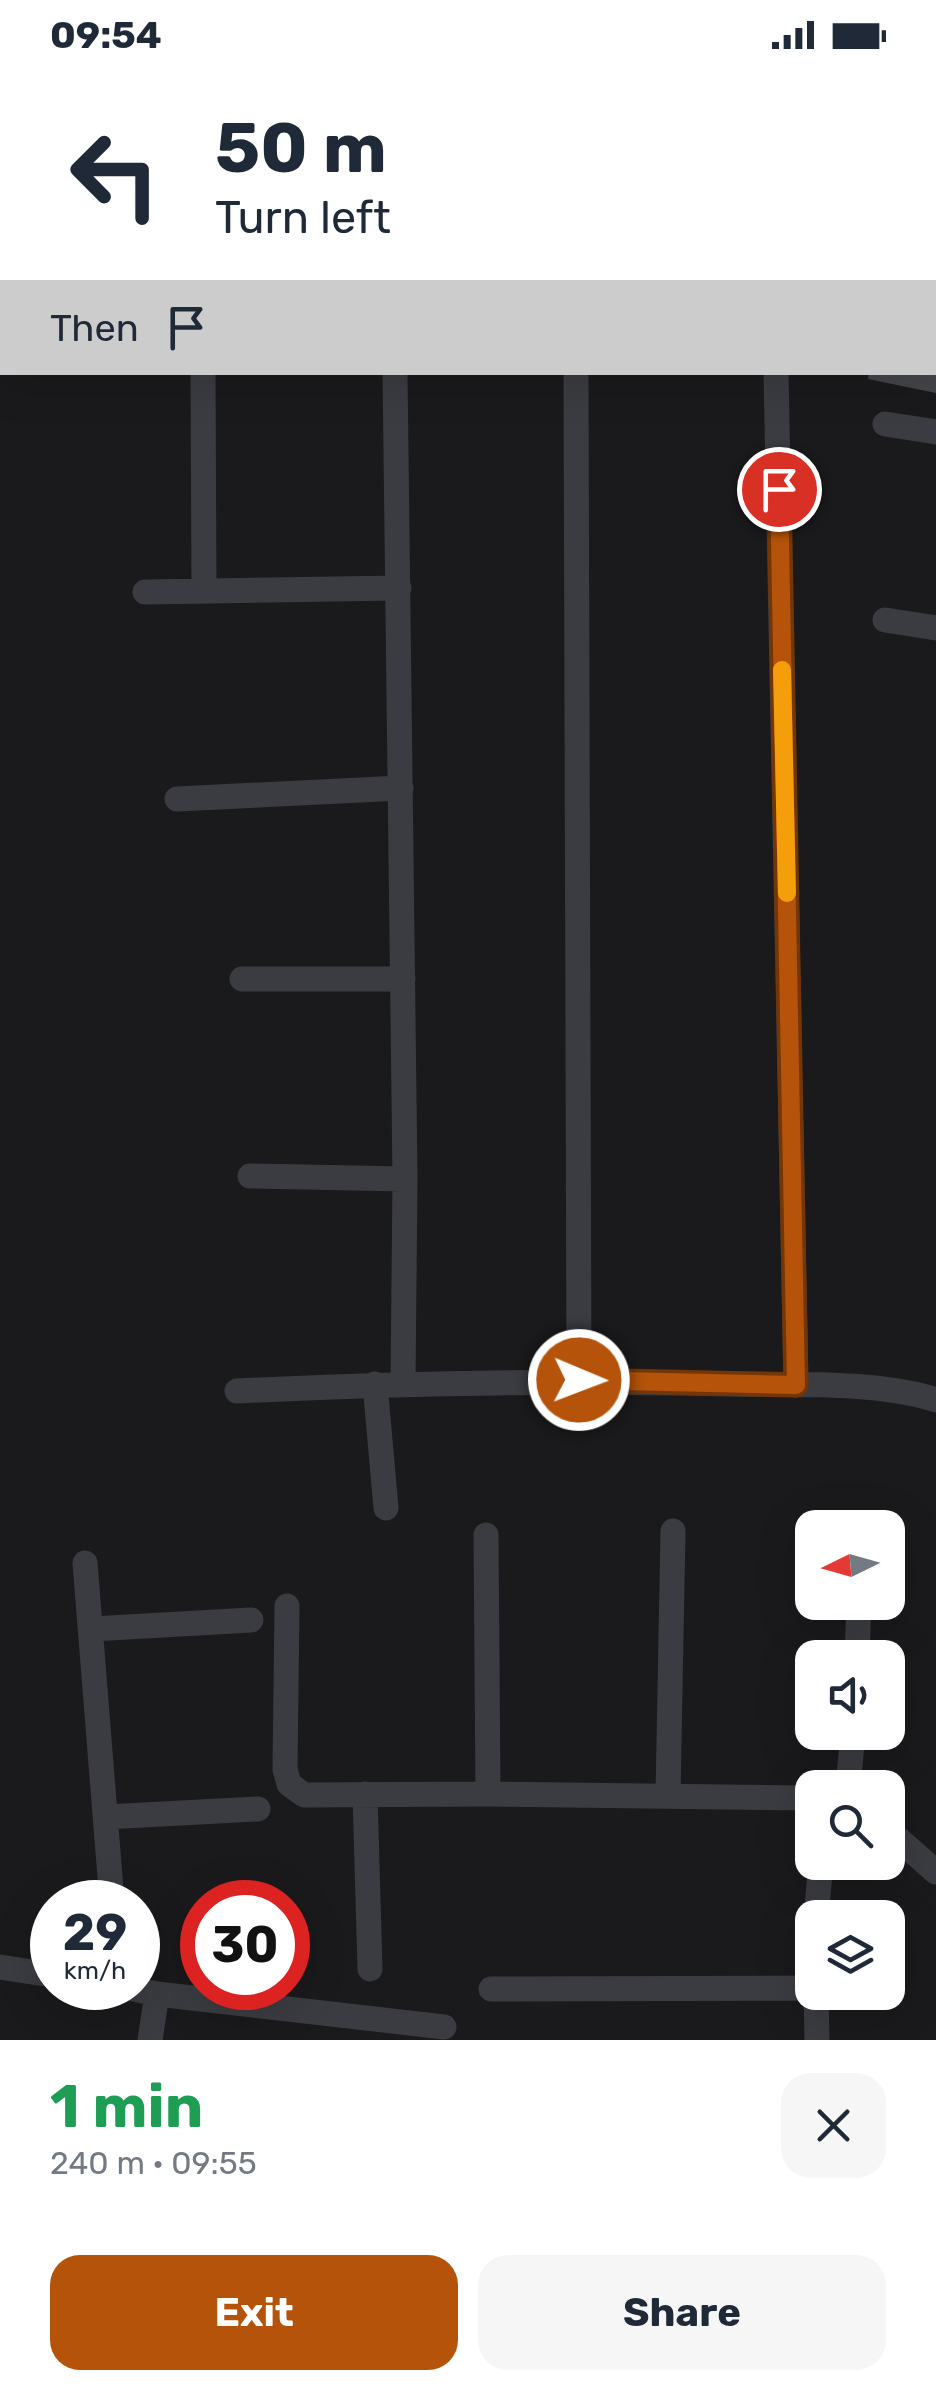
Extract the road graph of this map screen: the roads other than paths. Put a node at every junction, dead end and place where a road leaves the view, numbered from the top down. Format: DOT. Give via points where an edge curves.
graph roads {
  1 [pos="202,375"];
  2 [pos="396,375"];
  3 [pos="576,375"];
  4 [pos="776,375"];
  5 [pos="885,424"];
  6 [pos="936,432"];
  7 [pos="399,588"];
  8 [pos="204,591"];
  9 [pos="145,592"];
  10 [pos="885,620"];
  11 [pos="936,628"];
  12 [pos="401,788"];
  13 [pos="176,799"];
  14 [pos="403,978"];
  15 [pos="242,979"];
  16 [pos="250,1176"];
  17 [pos="405,1179"];
  18 [pos="579,1380"];
  19 [pos="403,1382"];
  20 [pos="376,1384"];
  21 [pos="796,1385"];
  22 [pos="237,1392"];
  23 [pos="936,1400"];
  24 [pos="386,1508"];
  25 [pos="672,1531"];
  26 [pos="486,1535"];
  27 [pos="85,1563"];
  28 [pos="287,1606"];
  29 [pos="251,1620"];
  30 [pos="92,1629"];
  31 [pos="365,1794"];
  32 [pos="488,1794"];
  33 [pos="668,1795"];
  34 [pos="795,1798"];
  35 [pos="258,1809"];
  36 [pos="106,1817"];
  37 [pos="905,1845"];
  38 [pos="936,1872"];
  39 [pos="110,1880"];
  40 [pos="0,1968"];
  41 [pos="370,1969"];
  42 [pos="30,1972"];
  43 [pos="491,1989"];
  44 [pos="795,1990"];
  45 [pos="160,1994"];
  46 [pos="154,2010"];
  47 [pos="816,2010"];
  48 [pos="444,2027"];
  49 [pos="150,2040"];
  50 [pos="818,2040"];
  1 -- 8 [label="street"];
  2 -- 7 [label="street"];
  3 -- 18 [label="street"];
  4 -- 21 [label="street"];
  5 -- 6 [label="street"];
  7 -- 8 [label="street"];
  7 -- 12 [label="street"];
  8 -- 9 [label="street"];
  10 -- 11 [label="street"];
  12 -- 13 [label="street"];
  12 -- 14 [label="street"];
  14 -- 15 [label="street"];
  14 -- 17 [label="street"];
  16 -- 17 [label="street"];
  17 -- 19 [label="street"];
  18 -- 19 [label="street"];
  18 -- 21 [label="street"];
  19 -- 20 [label="street"];
  20 -- 22 [label="street"];
  20 -- 24 [label="street"];
  21 -- 23 [label="street"];
  25 -- 33 [label="street"];
  26 -- 32 [label="street"];
  27 -- 30 [label="street"];
  28 -- 31 [label="street" via="289,1784 304,1795"];
  29 -- 30 [label="street"];
  30 -- 36 [label="street"];
  31 -- 32 [label="street"];
  31 -- 41 [label="street"];
  32 -- 33 [label="street"];
  33 -- 34 [label="street"];
  35 -- 36 [label="street"];
  36 -- 39 [label="street"];
  37 -- 38 [label="street"];
  40 -- 42 [label="street"];
  43 -- 44 [label="street"];
  45 -- 48 [label="street"];
  46 -- 49 [label="street"];
  47 -- 50 [label="street"];
}
